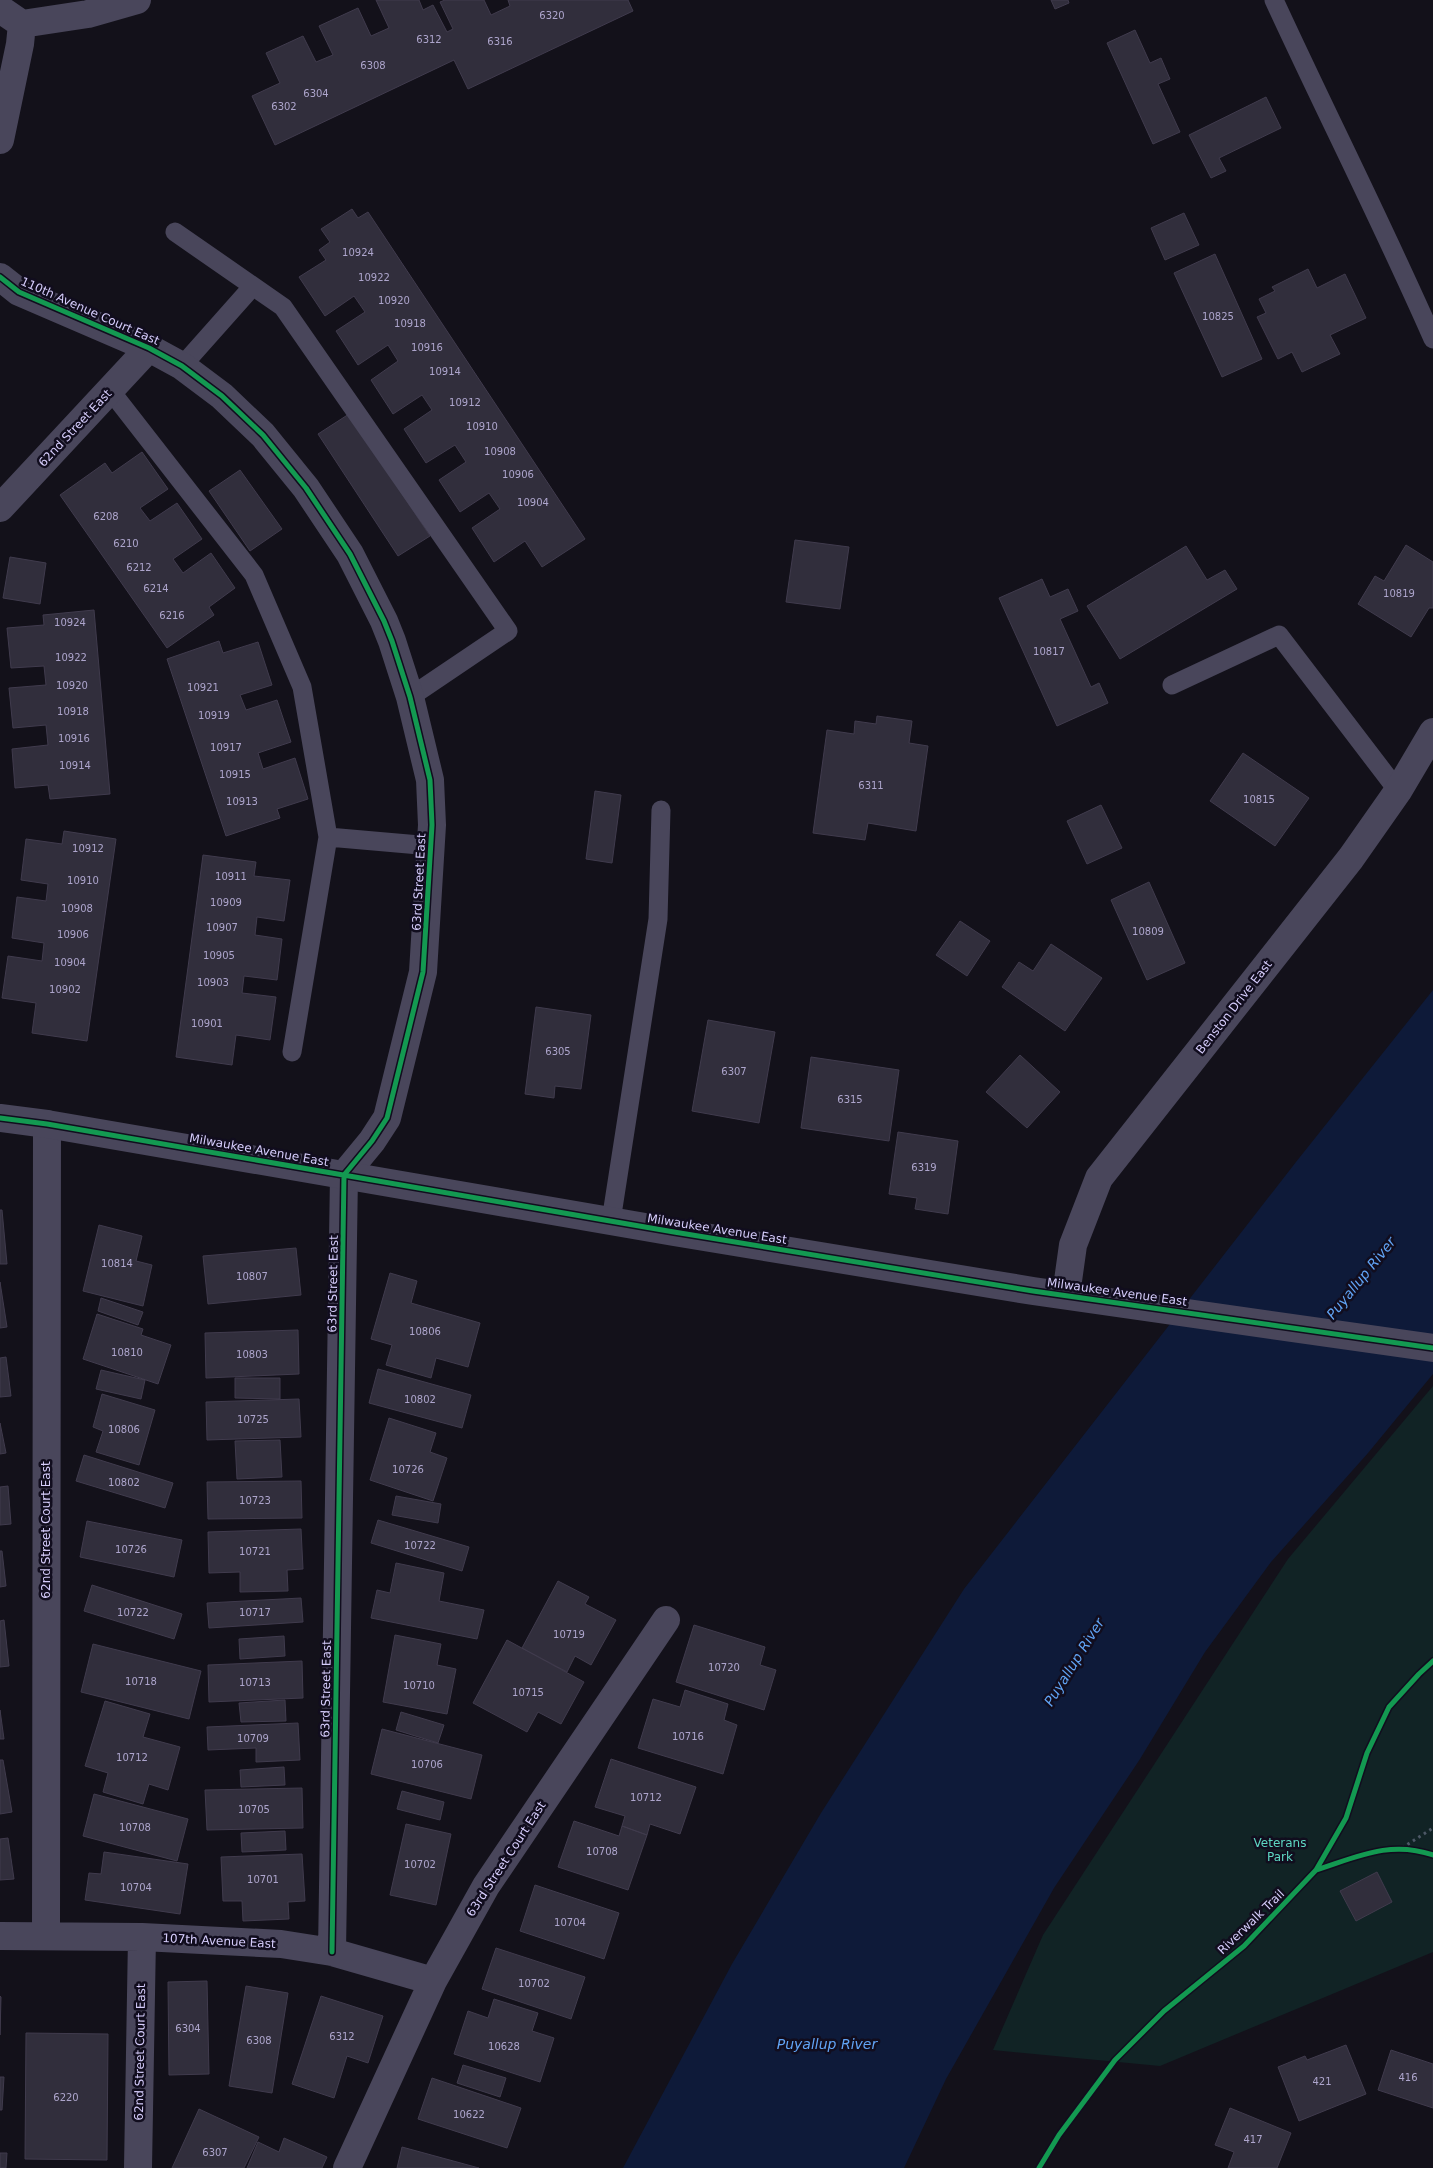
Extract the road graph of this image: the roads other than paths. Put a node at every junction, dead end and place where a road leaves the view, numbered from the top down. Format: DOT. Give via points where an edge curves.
graph roads {
  1 [pos="136,0"];
  2 [pos="1274,0"];
  3 [pos="0,9"];
  4 [pos="22,24"];
  5 [pos="0,140"];
  6 [pos="175,232"];
  7 [pos="0,277"];
  8 [pos="253,286"];
  9 [pos="1433,339"];
  10 [pos="149,348"];
  11 [pos="182,366"];
  12 [pos="110,390"];
  13 [pos="0,508"];
  14 [pos="392,641"];
  15 [pos="1172,685"];
  16 [pos="410,696"];
  17 [pos="1433,732"];
  18 [pos="1398,791"];
  19 [pos="661,810"];
  20 [pos="328,837"];
  21 [pos="431,846"];
  22 [pos="292,1052"];
  23 [pos="0,1118"];
  24 [pos="47,1124"];
  25 [pos="344,1175"];
  26 [pos="611,1221"];
  27 [pos="1066,1295"];
  28 [pos="1433,1348"];
  29 [pos="666,1620"];
  30 [pos="0,1936"];
  31 [pos="46,1936"];
  32 [pos="142,1937"];
  33 [pos="332,1952"];
  34 [pos="433,1981"];
  35 [pos="138,2168"];
  36 [pos="347,2168"];
  1 -- 4 [label="street" via="88,14"];
  2 -- 9 [label="lane"];
  3 -- 4 [label="street"];
  4 -- 5 [label="street"];
  6 -- 8 [label="lane"];
  7 -- 10 [label="street, 110th Avenue Court East" via="19,292"];
  8 -- 11 [label="lane"];
  8 -- 16 [label="lane" via="283,307 508,631"];
  10 -- 11 [label="street, 110th Avenue Court East"];
  10 -- 12 [label="street, 62nd Street East"];
  11 -- 14 [label="street, 110th Avenue Court East" via="222,396 263,434 306,488 350,554"];
  12 -- 13 [label="street, 62nd Street East"];
  12 -- 20 [label="lane" via="254,576 302,687"];
  14 -- 16 [label="street, 63rd Street East"];
  15 -- 18 [label="lane" via="1279,635"];
  16 -- 21 [label="street, 63rd Street East" via="430,780"];
  17 -- 18 [label="street, Benston Drive East"];
  18 -- 27 [label="street, Benston Drive East" via="1351,858 1099,1178 1073,1245"];
  19 -- 26 [label="lane" via="658,919"];
  20 -- 21 [label="lane"];
  20 -- 22 [label="lane"];
  21 -- 25 [label="street, 63rd Street East" via="424,972 387,1118"];
  23 -- 24 [label="street, Milwaukee Avenue East"];
  24 -- 25 [label="street, Milwaukee Avenue East"];
  24 -- 31 [label="street, 62nd Street Court East"];
  25 -- 26 [label="street, Milwaukee Avenue East"];
  25 -- 33 [label="street, 63rd Street East"];
  26 -- 27 [label="street, Milwaukee Avenue East"];
  27 -- 28 [label="street, Milwaukee Avenue East"];
  29 -- 34 [label="street, 63rd Street Court East" via="486,1886"];
  30 -- 31 [label="street, 107th Avenue East"];
  31 -- 32 [label="street, 107th Avenue East"];
  32 -- 33 [label="street, 107th Avenue East" via="281,1944"];
  32 -- 35 [label="street, 62nd Street Court East"];
  33 -- 34 [label="street, 107th Avenue East"];
  34 -- 36 [label="street, 63rd Street Court East"];
}
